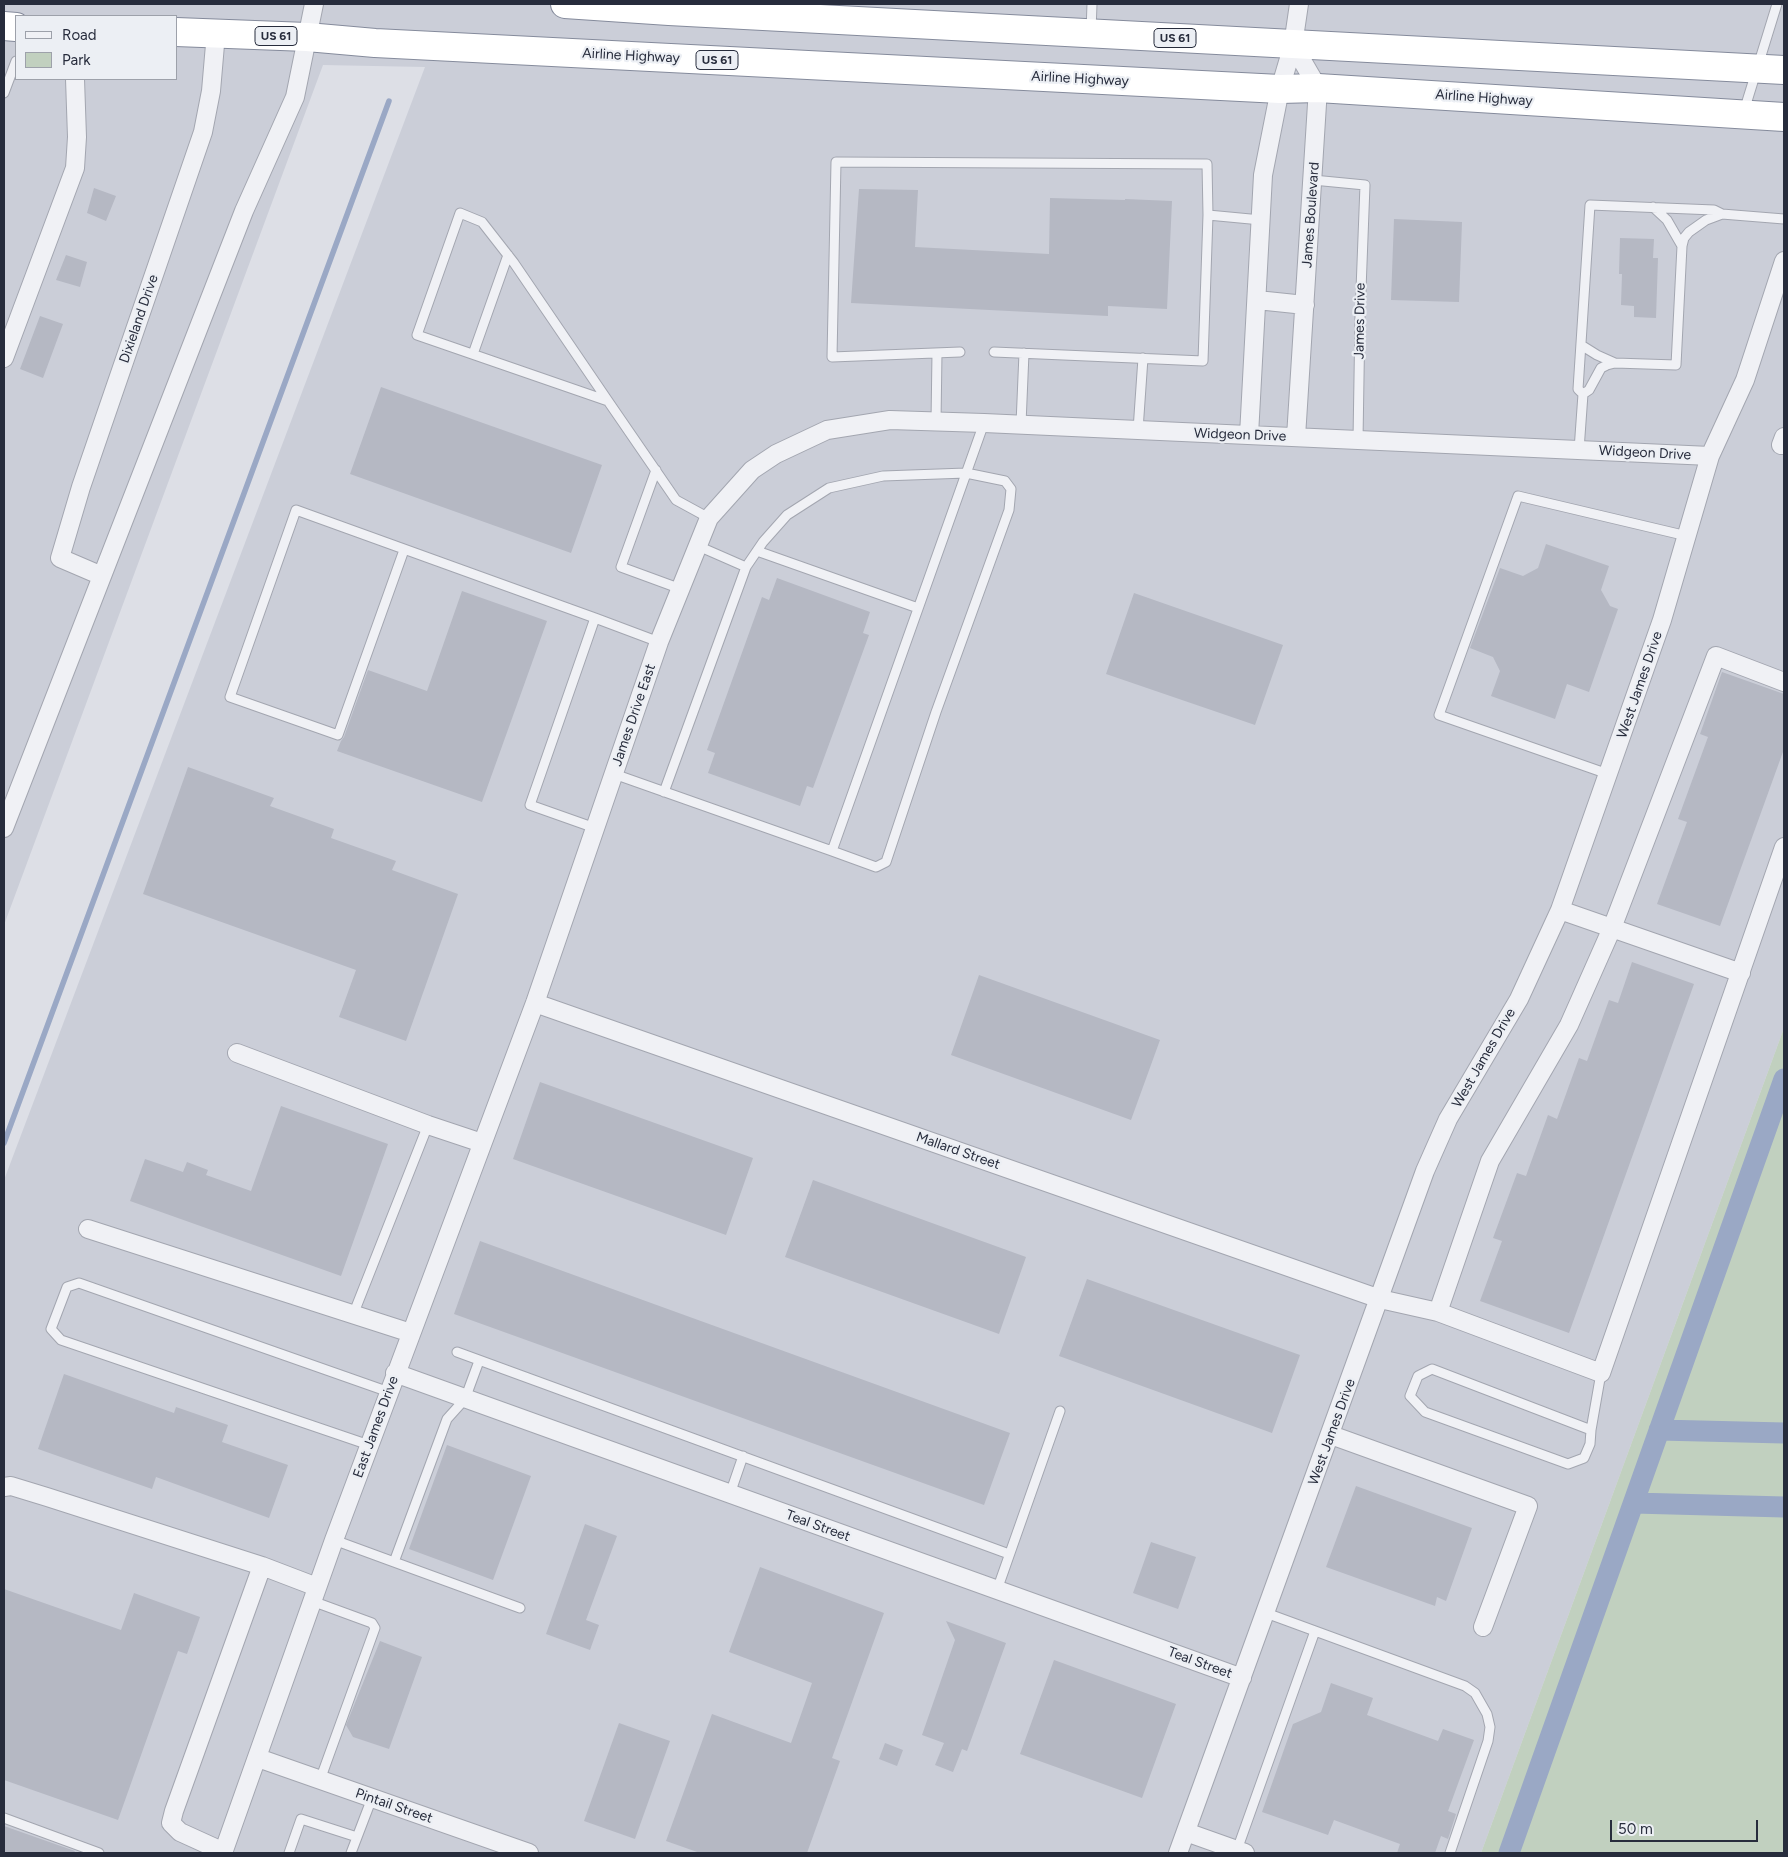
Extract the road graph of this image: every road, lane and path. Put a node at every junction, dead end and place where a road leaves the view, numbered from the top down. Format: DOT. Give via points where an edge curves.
graph roads {
  1 [pos="314,4"];
  2 [pos="565,4"];
  3 [pos="1092,4"];
  4 [pos="1299,4"];
  5 [pos="1777,4"];
  6 [pos="178,32"];
  7 [pos="216,33"];
  8 [pos="1091,34"];
  9 [pos="307,37"];
  10 [pos="1293,45"];
  11 [pos="15,64"];
  12 [pos="1756,69"];
  13 [pos="1784,70"];
  14 [pos="75,80"];
  15 [pos="1318,88"];
  16 [pos="1280,89"];
  17 [pos="4,93"];
  18 [pos="1743,115"];
  19 [pos="1784,117"];
  20 [pos="1313,180"];
  21 [pos="1653,207"];
  22 [pos="1722,214"];
  23 [pos="1208,215"];
  24 [pos="1784,219"];
  25 [pos="1261,220"];
  26 [pos="1682,246"];
  27 [pos="508,255"];
  28 [pos="1784,261"];
  29 [pos="1257,300"];
  30 [pos="1305,305"];
  31 [pos="1580,345"];
  32 [pos="960,352"];
  33 [pos="994,352"];
  34 [pos="937,353"];
  35 [pos="1024,353"];
  36 [pos="473,354"];
  37 [pos="4,358"];
  38 [pos="1143,358"];
  39 [pos="1615,363"];
  40 [pos="1583,394"];
  41 [pos="608,401"];
  42 [pos="936,422"];
  43 [pos="984,423"];
  44 [pos="1021,424"];
  45 [pos="1138,430"];
  46 [pos="1249,435"];
  47 [pos="1296,437"];
  48 [pos="1358,440"];
  49 [pos="1579,450"];
  50 [pos="776,454"];
  51 [pos="1710,456"];
  52 [pos="656,470"];
  53 [pos="966,473"];
  54 [pos="709,518"];
  55 [pos="1687,536"];
  56 [pos="698,546"];
  57 [pos="404,550"];
  58 [pos="757,551"];
  59 [pos="746,567"];
  60 [pos="102,576"];
  61 [pos="681,588"];
  62 [pos="918,608"];
  63 [pos="595,618"];
  64 [pos="659,642"];
  65 [pos="1784,682"];
  66 [pos="614,774"];
  67 [pos="1608,774"];
  68 [pos="664,792"];
  69 [pos="4,828"];
  70 [pos="595,828"];
  71 [pos="1784,847"];
  72 [pos="832,851"];
  73 [pos="1560,910"];
  74 [pos="1612,928"];
  75 [pos="1741,973"];
  76 [pos="535,1003"];
  77 [pos="237,1053"];
  78 [pos="428,1125"];
  79 [pos="482,1143"];
  80 [pos="88,1229"];
  81 [pos="1380,1299"];
  82 [pos="1438,1312"];
  83 [pos="353,1315"];
  84 [pos="410,1334"];
  85 [pos="457,1352"];
  86 [pos="479,1361"];
  87 [pos="1601,1373"];
  88 [pos="395,1374"];
  89 [pos="388,1392"];
  90 [pos="465,1398"];
  91 [pos="1060,1411"];
  92 [pos="1591,1430"];
  93 [pos="1331,1435"];
  94 [pos="369,1445"];
  95 [pos="742,1456"];
  96 [pos="4,1487"];
  97 [pos="730,1494"];
  98 [pos="334,1540"];
  99 [pos="1009,1554"];
  100 [pos="394,1562"];
  101 [pos="262,1566"];
  102 [pos="996,1590"];
  103 [pos="314,1594"];
  104 [pos="520,1608"];
  105 [pos="1266,1613"];
  106 [pos="1483,1627"];
  107 [pos="1315,1631"];
  108 [pos="1242,1678"];
  109 [pos="258,1758"];
  110 [pos="320,1780"];
  111 [pos="372,1798"];
  112 [pos="4,1818"];
  113 [pos="1186,1832"];
  114 [pos="357,1838"];
  115 [pos="224,1852"];
  116 [pos="1241,1852"];
  117 [pos="99,1853"];
  118 [pos="288,1853"];
  119 [pos="351,1853"];
  120 [pos="529,1853"];
  121 [pos="1178,1853"];
  122 [pos="1450,1853"];
  1 -- 9 [label="street"];
  2 -- 8 [label="highway, US 61"];
  3 -- 8 [label="lane"];
  4 -- 10 [label="street"];
  5 -- 12 [label="lane"];
  6 -- 7 [label="highway, US 61"];
  7 -- 9 [label="highway, US 61"];
  7 -- 60 [label="street, Dixieland Drive" via="211,91 203,132 81,487 60,558"];
  8 -- 10 [label="highway, US 61"];
  9 -- 16 [label="highway, Airline Highway / US 61"];
  9 -- 60 [label="street" via="294,97 244,211"];
  10 -- 12 [label="highway, US 61"];
  10 -- 15 [label="street"];
  10 -- 16 [label="street"];
  11 -- 17 [label="lane"];
  12 -- 13 [label="highway, US 61"];
  12 -- 18 [label="lane"];
  14 -- 37 [label="street" via="75,168"];
  15 -- 16 [label="highway, Airline Highway / US 61"];
  15 -- 18 [label="highway, Airline Highway / US 61"];
  15 -- 20 [label="street, James Boulevard"];
  16 -- 25 [label="street" via="1264,175"];
  18 -- 19 [label="highway, Airline Highway / US 61"];
  20 -- 30 [label="street, James Boulevard"];
  20 -- 48 [label="lane, James Drive" via="1365,186"];
  21 -- 22 [label="lane" via="1714,210"];
  21 -- 26 [label="lane" via="1667,220"];
  21 -- 31 [label="lane" via="1590,205"];
  22 -- 24 [label="lane"];
  22 -- 26 [label="lane" via="1689,232"];
  23 -- 25 [label="lane"];
  23 -- 34 [label="lane" via="1207,164 836,162 832,357"];
  23 -- 38 [label="lane" via="1203,361"];
  25 -- 29 [label="street"];
  26 -- 39 [label="lane" via="1676,365"];
  27 -- 36 [label="lane"];
  27 -- 36 [label="lane" via="482,222 460,213 417,335"];
  27 -- 41 [label="lane"];
  28 -- 51 [label="street, West James Drive" via="1745,380"];
  29 -- 30 [label="street"];
  29 -- 46 [label="street"];
  30 -- 47 [label="street, James Boulevard"];
  31 -- 39 [label="lane"];
  31 -- 40 [label="lane" via="1578,389"];
  32 -- 34 [label="lane"];
  33 -- 35 [label="lane"];
  34 -- 42 [label="lane"];
  35 -- 38 [label="lane"];
  35 -- 44 [label="lane"];
  36 -- 41 [label="lane"];
  38 -- 45 [label="lane"];
  39 -- 40 [label="lane" via="1601,368 1589,390"];
  40 -- 49 [label="lane"];
  41 -- 52 [label="lane"];
  42 -- 43 [label="street, Widgeon Drive"];
  42 -- 50 [label="street, Widgeon Drive" via="890,420 826,430"];
  43 -- 44 [label="street, Widgeon Drive"];
  43 -- 53 [label="lane"];
  44 -- 45 [label="street, Widgeon Drive"];
  45 -- 46 [label="street, Widgeon Drive"];
  46 -- 47 [label="street, Widgeon Drive"];
  47 -- 48 [label="street, Widgeon Drive"];
  48 -- 49 [label="street, Widgeon Drive"];
  49 -- 51 [label="street, Widgeon Drive"];
  50 -- 54 [label="street, James Drive East" via="752,470"];
  51 -- 55 [label="street, West James Drive"];
  52 -- 54 [label="lane" via="676,500"];
  52 -- 61 [label="lane" via="621,567"];
  53 -- 58 [label="lane" via="883,476 829,488 787,515"];
  53 -- 62 [label="lane"];
  53 -- 72 [label="lane" via="1005,481 1011,489 1009,510 886,862 876,868"];
  54 -- 56 [label="street, James Drive East"];
  55 -- 67 [label="street, West James Drive" via="1662,620"];
  55 -- 67 [label="lane" via="1518,496 1438,715"];
  56 -- 59 [label="lane"];
  56 -- 61 [label="street, James Drive East"];
  57 -- 57 [label="lane" via="296,510 230,696 338,735"];
  57 -- 63 [label="lane"];
  58 -- 59 [label="lane"];
  58 -- 62 [label="lane"];
  59 -- 68 [label="lane"];
  60 -- 69 [label="street"];
  61 -- 64 [label="street, James Drive East"];
  62 -- 72 [label="lane"];
  63 -- 64 [label="lane"];
  63 -- 70 [label="lane" via="530,805"];
  64 -- 66 [label="street, James Drive East"];
  65 -- 74 [label="street" via="1716,656"];
  66 -- 68 [label="lane"];
  66 -- 70 [label="street, James Drive East"];
  67 -- 73 [label="street, West James Drive"];
  68 -- 72 [label="lane"];
  70 -- 76 [label="street, James Drive East"];
  71 -- 75 [label="street"];
  73 -- 74 [label="street"];
  73 -- 81 [label="street, West James Drive" via="1519,999 1448,1119 1425,1171"];
  74 -- 75 [label="street"];
  74 -- 82 [label="street" via="1569,1025 1490,1162"];
  75 -- 87 [label="street"];
  76 -- 79 [label="street, East James Drive"];
  76 -- 81 [label="street, Mallard Street"];
  77 -- 78 [label="street"];
  78 -- 79 [label="street"];
  78 -- 83 [label="lane"];
  79 -- 84 [label="street, East James Drive"];
  80 -- 83 [label="street"];
  81 -- 82 [label="street, Mallard Street"];
  81 -- 93 [label="street, West James Drive"];
  82 -- 87 [label="street, Mallard Street"];
  83 -- 84 [label="street"];
  84 -- 88 [label="street, East James Drive"];
  85 -- 86 [label="lane"];
  86 -- 90 [label="lane"];
  86 -- 95 [label="lane"];
  87 -- 92 [label="lane"];
  88 -- 89 [label="street, East James Drive"];
  88 -- 90 [label="street, Teal Street"];
  89 -- 94 [label="street, East James Drive"];
  89 -- 94 [label="lane" via="80,1283 67,1287 51,1329 61,1340"];
  90 -- 97 [label="street, Teal Street"];
  90 -- 100 [label="lane" via="447,1420"];
  91 -- 99 [label="lane"];
  92 -- 92 [label="lane" via="1432,1370 1418,1376 1410,1396 1425,1412 1568,1464 1584,1458"];
  93 -- 105 [label="street, West James Drive"];
  93 -- 106 [label="street" via="1528,1506"];
  94 -- 98 [label="street, East James Drive"];
  95 -- 97 [label="lane"];
  95 -- 99 [label="lane"];
  96 -- 101 [label="street" via="11,1486 47,1497"];
  97 -- 102 [label="street, Teal Street"];
  98 -- 100 [label="lane"];
  98 -- 103 [label="street, East James Drive"];
  99 -- 102 [label="lane"];
  100 -- 104 [label="lane"];
  101 -- 103 [label="street"];
  101 -- 115 [label="street" via="171,1823 180,1832"];
  102 -- 108 [label="street, Teal Street"];
  103 -- 109 [label="street, East James Drive"];
  103 -- 110 [label="lane" via="372,1623 375,1628"];
  105 -- 107 [label="lane"];
  105 -- 108 [label="street, West James Drive"];
  107 -- 116 [label="lane"];
  107 -- 122 [label="lane" via="1464,1686 1480,1701 1490,1727 1488,1741"];
  108 -- 113 [label="street, West James Drive"];
  109 -- 110 [label="street, Pintail Street"];
  109 -- 115 [label="street, East James Drive"];
  110 -- 111 [label="street, Pintail Street"];
  111 -- 114 [label="lane"];
  111 -- 120 [label="street, Pintail Street"];
  112 -- 117 [label="lane"];
  113 -- 116 [label="street"];
  113 -- 121 [label="street, West James Drive"];
  114 -- 118 [label="lane" via="301,1819"];
  114 -- 119 [label="lane"];
}
